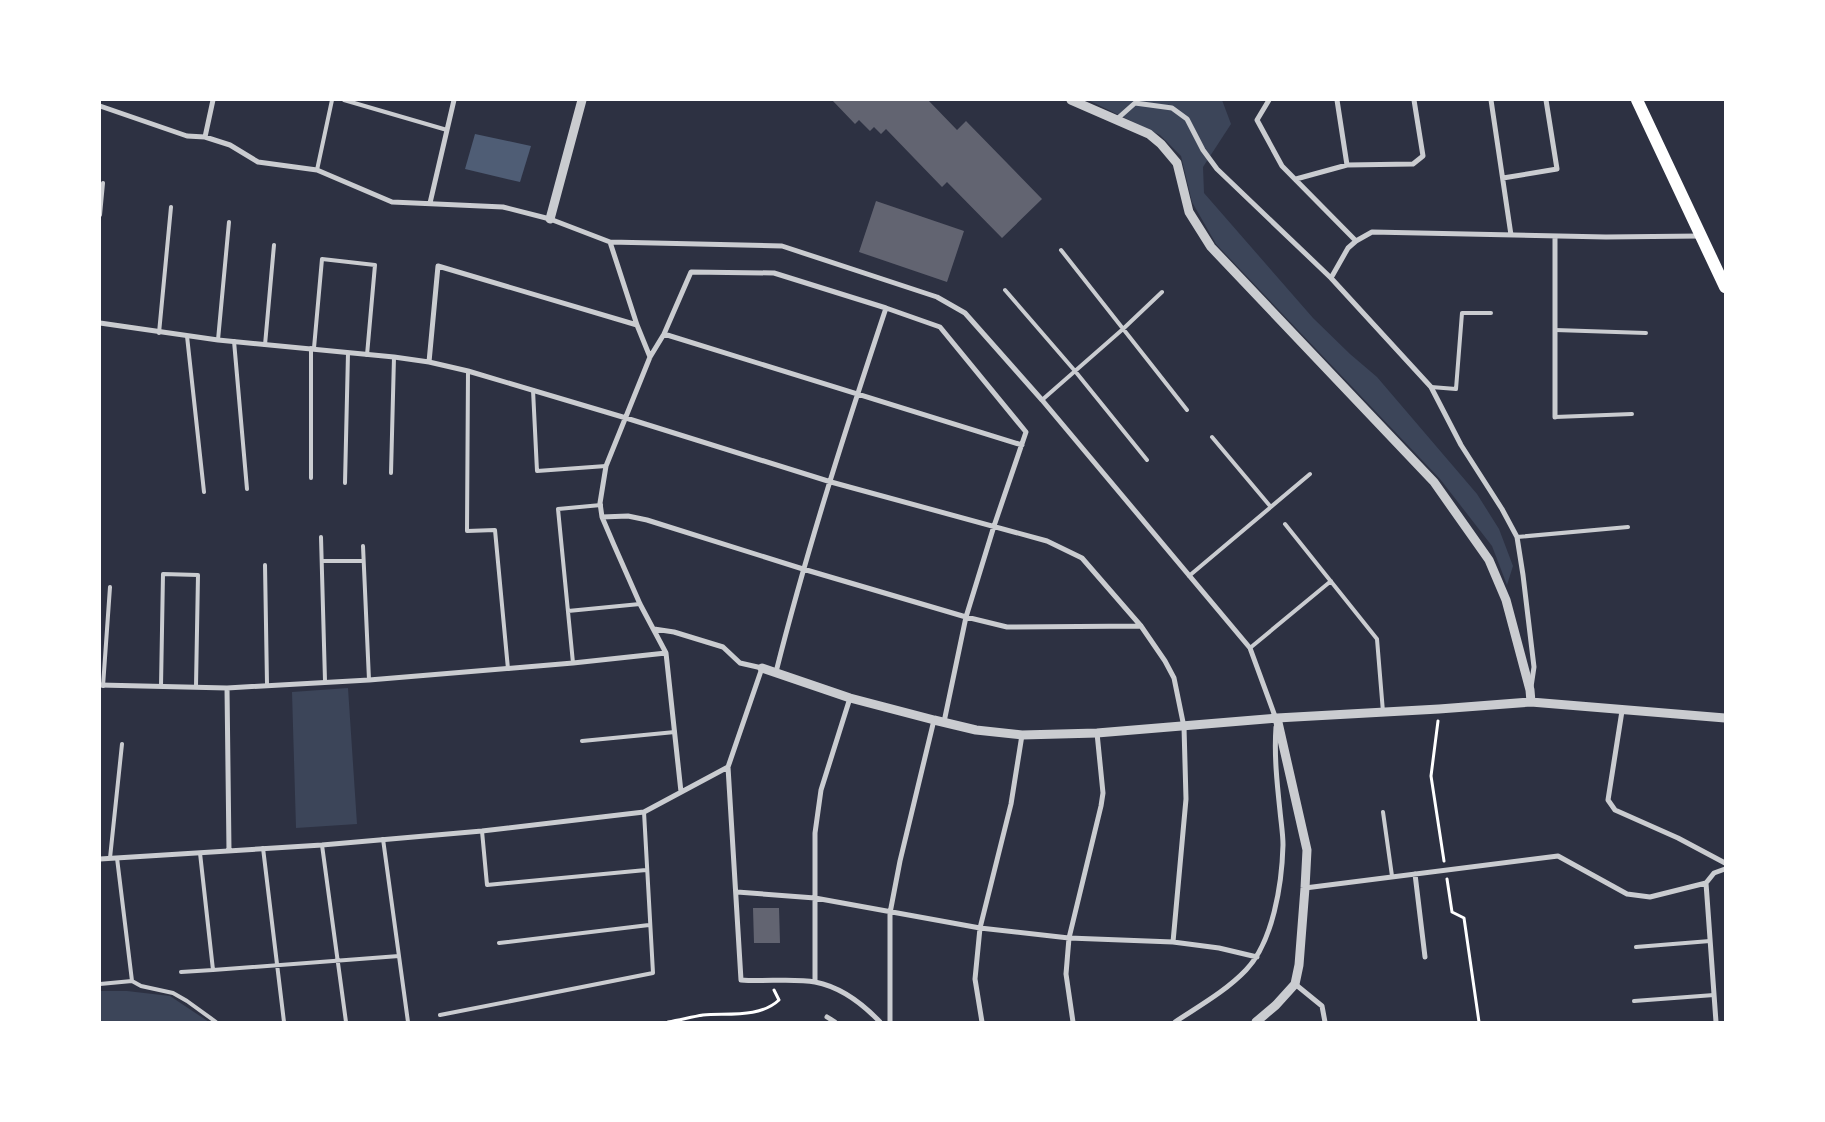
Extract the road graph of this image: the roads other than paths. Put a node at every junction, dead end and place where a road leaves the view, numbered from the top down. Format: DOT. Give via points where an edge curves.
graph roads {
  1 [pos="213,100"];
  2 [pos="332,100"];
  3 [pos="344,100"];
  4 [pos="454,100"];
  5 [pos="582,100"];
  6 [pos="1071,100"];
  7 [pos="1269,100"];
  8 [pos="1337,100"];
  9 [pos="1414,100"];
  10 [pos="1491,100"];
  11 [pos="1546,100"];
  12 [pos="1636,100"];
  13 [pos="100,106"];
  14 [pos="1117,119"];
  15 [pos="447,130"];
  16 [pos="204,137"];
  17 [pos="1347,165"];
  18 [pos="317,170"];
  19 [pos="1503,178"];
  20 [pos="1296,179"];
  21 [pos="103,183"];
  22 [pos="430,203"];
  23 [pos="170,207"];
  24 [pos="100,215"];
  25 [pos="550,219"];
  26 [pos="229,222"];
  27 [pos="1511,235"];
  28 [pos="1555,236"];
  29 [pos="1700,236"];
  30 [pos="1356,241"];
  31 [pos="610,242"];
  32 [pos="274,245"];
  33 [pos="1061,250"];
  34 [pos="1331,278"];
  35 [pos="1725,287"];
  36 [pos="1005,290"];
  37 [pos="1162,292"];
  38 [pos="886,308"];
  39 [pos="1491,314"];
  40 [pos="100,323"];
  41 [pos="638,324"];
  42 [pos="1123,329"];
  43 [pos="1555,330"];
  44 [pos="159,333"];
  45 [pos="1646,333"];
  46 [pos="664,334"];
  47 [pos="187,336"];
  48 [pos="218,340"];
  49 [pos="234,341"];
  50 [pos="265,344"];
  51 [pos="313,348"];
  52 [pos="348,353"];
  53 [pos="367,355"];
  54 [pos="394,357"];
  55 [pos="650,357"];
  56 [pos="429,362"];
  57 [pos="468,371"];
  58 [pos="1075,371"];
  59 [pos="1431,387"];
  60 [pos="533,390"];
  61 [pos="857,393"];
  62 [pos="1042,400"];
  63 [pos="1188,410"];
  64 [pos="1632,414"];
  65 [pos="1555,417"];
  66 [pos="626,418"];
  67 [pos="1212,437"];
  68 [pos="1022,445"];
  69 [pos="1148,460"];
  70 [pos="606,466"];
  71 [pos="391,473"];
  72 [pos="1310,474"];
  73 [pos="311,478"];
  74 [pos="831,482"];
  75 [pos="345,483"];
  76 [pos="246,489"];
  77 [pos="204,492"];
  78 [pos="600,505"];
  79 [pos="1270,506"];
  80 [pos="602,517"];
  81 [pos="1285,524"];
  82 [pos="994,526"];
  83 [pos="1628,527"];
  84 [pos="322,537"];
  85 [pos="1517,537"];
  86 [pos="363,546"];
  87 [pos="322,561"];
  88 [pos="364,561"];
  89 [pos="265,565"];
  90 [pos="803,569"];
  91 [pos="1189,576"];
  92 [pos="1330,581"];
  93 [pos="110,587"];
  94 [pos="640,604"];
  95 [pos="568,611"];
  96 [pos="966,617"];
  97 [pos="1140,626"];
  98 [pos="654,629"];
  99 [pos="1250,648"];
  100 [pos="666,653"];
  101 [pos="573,663"];
  102 [pos="762,668"];
  103 [pos="508,669"];
  104 [pos="776,672"];
  105 [pos="369,680"];
  106 [pos="325,682"];
  107 [pos="267,684"];
  108 [pos="102,686"];
  109 [pos="161,686"];
  110 [pos="196,686"];
  111 [pos="227,688"];
  112 [pos="1530,690"];
  113 [pos="850,698"];
  114 [pos="1532,702"];
  115 [pos="1622,711"];
  116 [pos="1383,712"];
  117 [pos="1276,718"];
  118 [pos="1725,718"];
  119 [pos="939,721"];
  120 [pos="1184,727"];
  121 [pos="675,732"];
  122 [pos="1097,733"];
  123 [pos="1022,735"];
  124 [pos="582,741"];
  125 [pos="122,744"];
  126 [pos="728,767"];
  127 [pos="681,792"];
  128 [pos="644,812"];
  129 [pos="1383,812"];
  130 [pos="482,831"];
  131 [pos="383,839"];
  132 [pos="322,845"];
  133 [pos="263,848"];
  134 [pos="229,850"];
  135 [pos="200,853"];
  136 [pos="110,858"];
  137 [pos="117,858"];
  138 [pos="100,859"];
  139 [pos="1725,862"];
  140 [pos="1725,869"];
  141 [pos="646,870"];
  142 [pos="1415,874"];
  143 [pos="1392,876"];
  144 [pos="1706,883"];
  145 [pos="1305,888"];
  146 [pos="737,892"];
  147 [pos="815,898"];
  148 [pos="890,913"];
  149 [pos="649,925"];
  150 [pos="980,928"];
  151 [pos="1069,938"];
  152 [pos="1710,941"];
  153 [pos="1173,942"];
  154 [pos="499,943"];
  155 [pos="1636,947"];
  156 [pos="399,956"];
  157 [pos="1257,957"];
  158 [pos="1425,957"];
  159 [pos="338,961"];
  160 [pos="277,966"];
  161 [pos="213,970"];
  162 [pos="181,972"];
  163 [pos="132,981"];
  164 [pos="815,982"];
  165 [pos="100,984"];
  166 [pos="1295,984"];
  167 [pos="1714,995"];
  168 [pos="1634,1001"];
  169 [pos="440,1015"];
  170 [pos="827,1017"];
  171 [pos="216,1022"];
  172 [pos="284,1022"];
  173 [pos="346,1022"];
  174 [pos="408,1022"];
  175 [pos="835,1022"];
  176 [pos="880,1022"];
  177 [pos="890,1022"];
  178 [pos="982,1022"];
  179 [pos="1073,1022"];
  180 [pos="1175,1022"];
  181 [pos="1256,1022"];
  182 [pos="1326,1022"];
  183 [pos="1716,1022"];
  1 -- 16 [label="street"];
  2 -- 18 [label="lane"];
  3 -- 15 [label="lane"];
  4 -- 15 [label="street"];
  5 -- 25 [label="street"];
  6 -- 14 [label="street"];
  7 -- 20 [label="street" via="1257,120 1282,166"];
  8 -- 17 [label="street"];
  9 -- 17 [label="street" via="1423,156 1414,164"];
  10 -- 19 [label="street"];
  11 -- 19 [label="street" via="1557,170"];
  12 -- 29 [label="main road"];
  13 -- 16 [label="street" via="187,136"];
  14 -- 34 [label="street" via="1135,103 1172,108 1188,119 1203,150 1217,169"];
  14 -- 112 [label="street" via="1161,144 1177,163 1189,212 1211,247 1434,482 1489,560 1506,600"];
  15 -- 22 [label="street"];
  16 -- 18 [label="street" via="230,145 258,162"];
  17 -- 20 [label="street"];
  18 -- 22 [label="street" via="392,202"];
  19 -- 27 [label="street"];
  20 -- 30 [label="street"];
  21 -- 24 [label="lane"];
  22 -- 25 [label="street" via="504,207"];
  23 -- 44 [label="lane"];
  25 -- 31 [label="street"];
  26 -- 48 [label="lane"];
  27 -- 28 [label="street"];
  27 -- 30 [label="street" via="1372,232"];
  28 -- 29 [label="street"];
  28 -- 43 [label="street"];
  29 -- 35 [label="main road"];
  30 -- 34 [label="street" via="1348,248"];
  31 -- 41 [label="street"];
  31 -- 62 [label="street" via="782,246 937,298 965,313"];
  32 -- 50 [label="lane"];
  33 -- 42 [label="lane"];
  34 -- 59 [label="street"];
  36 -- 58 [label="lane"];
  37 -- 42 [label="lane"];
  38 -- 46 [label="street" via="774,273 691,272"];
  38 -- 61 [label="street"];
  38 -- 68 [label="street" via="940,327 1026,432"];
  39 -- 59 [label="lane" via="1462,313 1456,389"];
  40 -- 44 [label="street"];
  41 -- 55 [label="street"];
  41 -- 56 [label="street" via="438,266"];
  42 -- 58 [label="lane"];
  42 -- 63 [label="lane"];
  43 -- 45 [label="lane"];
  43 -- 65 [label="street"];
  44 -- 47 [label="street"];
  46 -- 55 [label="street"];
  46 -- 61 [label="street"];
  47 -- 48 [label="street"];
  47 -- 77 [label="lane"];
  48 -- 49 [label="street"];
  49 -- 50 [label="street"];
  49 -- 76 [label="lane"];
  50 -- 51 [label="street"];
  51 -- 52 [label="street"];
  51 -- 53 [label="lane" via="322,259 375,265"];
  51 -- 73 [label="lane"];
  52 -- 53 [label="street"];
  52 -- 75 [label="lane"];
  53 -- 54 [label="street"];
  54 -- 56 [label="street"];
  54 -- 71 [label="lane"];
  55 -- 66 [label="street"];
  56 -- 57 [label="street"];
  57 -- 60 [label="street"];
  57 -- 103 [label="lane" via="466,531 495,530"];
  58 -- 62 [label="lane"];
  58 -- 69 [label="lane"];
  59 -- 85 [label="street" via="1461,445"];
  60 -- 66 [label="street"];
  60 -- 70 [label="lane" via="537,471"];
  61 -- 68 [label="street"];
  61 -- 74 [label="street"];
  62 -- 91 [label="street"];
  64 -- 65 [label="lane"];
  66 -- 70 [label="street"];
  66 -- 74 [label="street"];
  67 -- 79 [label="lane"];
  68 -- 82 [label="street"];
  70 -- 78 [label="street"];
  72 -- 79 [label="lane"];
  74 -- 82 [label="street"];
  74 -- 90 [label="street"];
  78 -- 80 [label="street"];
  78 -- 95 [label="lane" via="558,509"];
  79 -- 91 [label="lane"];
  80 -- 90 [label="street" via="628,516 647,520"];
  80 -- 94 [label="street"];
  81 -- 92 [label="lane"];
  82 -- 96 [label="street"];
  82 -- 97 [label="street" via="1048,541 1082,558"];
  83 -- 85 [label="lane"];
  84 -- 87 [label="lane"];
  85 -- 112 [label="street" via="1534,667"];
  86 -- 88 [label="lane"];
  87 -- 88 [label="lane"];
  87 -- 106 [label="lane"];
  88 -- 105 [label="lane"];
  89 -- 107 [label="lane"];
  90 -- 96 [label="street"];
  90 -- 104 [label="street"];
  91 -- 99 [label="street"];
  92 -- 99 [label="lane"];
  92 -- 116 [label="lane" via="1377,638"];
  93 -- 108 [label="lane"];
  94 -- 95 [label="lane"];
  94 -- 98 [label="street"];
  95 -- 101 [label="lane"];
  96 -- 97 [label="street" via="1007,627"];
  96 -- 119 [label="street"];
  97 -- 120 [label="street" via="1174,678"];
  98 -- 100 [label="street"];
  98 -- 102 [label="street" via="723,647 740,663"];
  99 -- 117 [label="street"];
  100 -- 101 [label="street"];
  100 -- 121 [label="street"];
  101 -- 103 [label="street"];
  102 -- 104 [label="street"];
  102 -- 126 [label="street"];
  103 -- 105 [label="street"];
  104 -- 113 [label="street"];
  105 -- 106 [label="street"];
  106 -- 107 [label="street"];
  107 -- 111 [label="street"];
  108 -- 109 [label="street"];
  109 -- 110 [label="street"];
  109 -- 110 [label="lane" via="163,574 198,576"];
  110 -- 111 [label="street"];
  111 -- 134 [label="street"];
  112 -- 114 [label="street"];
  113 -- 119 [label="street"];
  113 -- 147 [label="street" via="821,790 815,833"];
  114 -- 115 [label="street"];
  114 -- 116 [label="street"];
  115 -- 118 [label="street"];
  115 -- 139 [label="street" via="1608,800 1615,810"];
  116 -- 117 [label="street"];
  117 -- 120 [label="street"];
  117 -- 145 [label="street" via="1307,850"];
  117 -- 157 [label="street" via="1274,752 1283,844 1276,902"];
  119 -- 123 [label="street" via="976,730"];
  119 -- 148 [label="street" via="900,861"];
  120 -- 122 [label="street"];
  120 -- 153 [label="street" via="1186,799"];
  121 -- 124 [label="lane"];
  121 -- 127 [label="street"];
  122 -- 123 [label="street"];
  122 -- 151 [label="street" via="1103,793"];
  123 -- 150 [label="street" via="1011,804"];
  125 -- 136 [label="lane"];
  126 -- 127 [label="street"];
  126 -- 146 [label="street"];
  127 -- 128 [label="street"];
  128 -- 130 [label="street"];
  128 -- 141 [label="lane"];
  129 -- 143 [label="lane"];
  130 -- 131 [label="street"];
  130 -- 141 [label="lane" via="487,885"];
  131 -- 132 [label="street"];
  131 -- 156 [label="lane"];
  132 -- 133 [label="street"];
  132 -- 159 [label="lane"];
  133 -- 134 [label="street"];
  133 -- 160 [label="lane"];
  134 -- 135 [label="street"];
  135 -- 137 [label="street"];
  135 -- 161 [label="lane"];
  136 -- 137 [label="street"];
  136 -- 138 [label="street"];
  137 -- 163 [label="lane"];
  140 -- 144 [label="street" via="1714,873"];
  141 -- 149 [label="lane"];
  142 -- 143 [label="street"];
  142 -- 144 [label="street" via="1558,856 1627,894 1650,897"];
  142 -- 158 [label="street"];
  143 -- 145 [label="street"];
  144 -- 152 [label="street"];
  145 -- 166 [label="street"];
  146 -- 147 [label="street"];
  146 -- 164 [label="street" via="741,980"];
  147 -- 148 [label="street"];
  147 -- 164 [label="street"];
  148 -- 150 [label="street"];
  148 -- 177 [label="street"];
  149 -- 154 [label="lane"];
  149 -- 169 [label="lane" via="653,973"];
  150 -- 151 [label="street"];
  150 -- 178 [label="street" via="975,979"];
  151 -- 153 [label="street"];
  151 -- 179 [label="street" via="1066,974"];
  152 -- 155 [label="lane"];
  152 -- 167 [label="street"];
  153 -- 157 [label="street"];
  156 -- 159 [label="lane"];
  156 -- 174 [label="lane"];
  157 -- 180 [label="street" via="1228,986"];
  159 -- 160 [label="lane"];
  159 -- 173 [label="lane"];
  160 -- 161 [label="lane"];
  160 -- 172 [label="lane"];
  161 -- 162 [label="lane"];
  163 -- 165 [label="lane"];
  163 -- 171 [label="lane" via="173,993"];
  164 -- 176 [label="street" via="847,993"];
  166 -- 181 [label="street"];
  166 -- 182 [label="street" via="1322,1006"];
  167 -- 168 [label="lane"];
  167 -- 183 [label="street"];
  170 -- 175 [label="street"];
}
